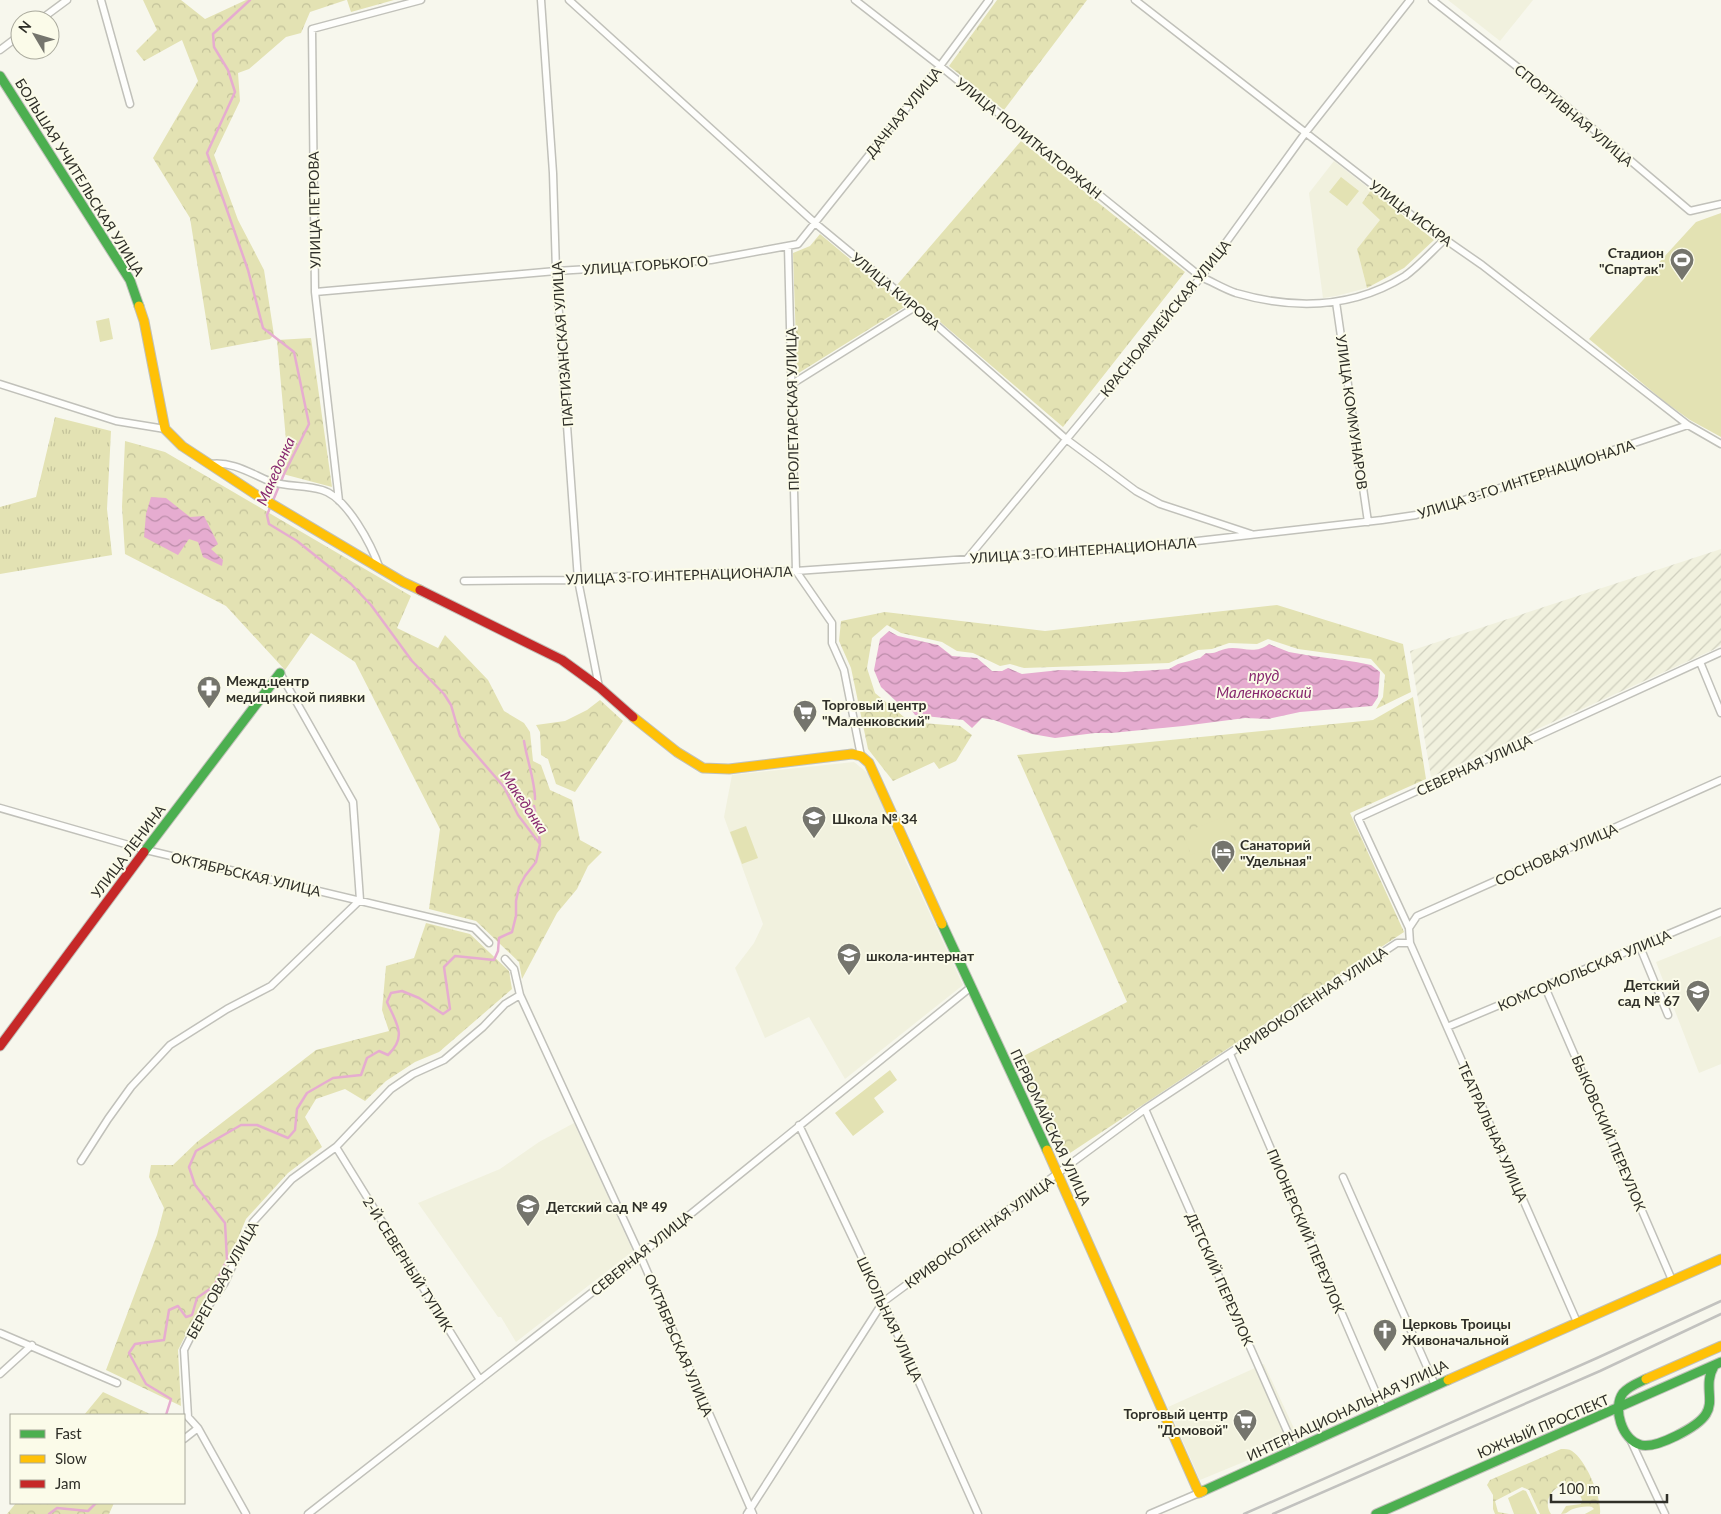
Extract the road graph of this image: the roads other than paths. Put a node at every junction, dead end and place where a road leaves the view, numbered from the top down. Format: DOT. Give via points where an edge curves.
graph roads {
  1 [pos="67,0"];
  2 [pos="102,0"];
  3 [pos="421,0"];
  4 [pos="541,0"];
  5 [pos="569,0"];
  6 [pos="855,0"];
  7 [pos="989,0"];
  8 [pos="1135,0"];
  9 [pos="1410,0"];
  10 [pos="1432,0"];
  11 [pos="54,10"];
  12 [pos="940,66"];
  13 [pos="0,76"];
  14 [pos="130,104"];
  15 [pos="1306,132"];
  16 [pos="1721,204"];
  17 [pos="815,223"];
  18 [pos="1444,240"];
  19 [pos="788,246"];
  20 [pos="556,271"];
  21 [pos="1201,277"];
  22 [pos="315,292"];
  23 [pos="1336,302"];
  24 [pos="915,307"];
  25 [pos="0,384"];
  26 [pos="792,384"];
  27 [pos="1688,425"];
  28 [pos="165,429"];
  29 [pos="1066,439"];
  30 [pos="1721,444"];
  31 [pos="209,465"];
  32 [pos="339,502"];
  33 [pos="1368,522"];
  34 [pos="1253,534"];
  35 [pos="966,559"];
  36 [pos="380,569"];
  37 [pos="796,571"];
  38 [pos="578,580"];
  39 [pos="464,581"];
  40 [pos="1721,652"];
  41 [pos="1700,662"];
  42 [pos="280,673"];
  43 [pos="599,687"];
  44 [pos="1721,713"];
  45 [pos="861,756"];
  46 [pos="1721,780"];
  47 [pos="0,808"];
  48 [pos="146,850"];
  49 [pos="360,900"];
  50 [pos="1721,912"];
  51 [pos="1409,928"];
  52 [pos="489,942"];
  53 [pos="1410,943"];
  54 [pos="1640,947"];
  55 [pos="505,959"];
  56 [pos="970,987"];
  57 [pos="1545,987"];
  58 [pos="520,995"];
  59 [pos="1668,1015"];
  60 [pos="1447,1027"];
  61 [pos="0,1046"];
  62 [pos="1230,1054"];
  63 [pos="1145,1109"];
  64 [pos="799,1125"];
  65 [pos="336,1147"];
  66 [pos="81,1161"];
  67 [pos="1058,1174"];
  68 [pos="1344,1177"];
  69 [pos="640,1254"];
  70 [pos="1721,1259"];
  71 [pos="1672,1280"];
  72 [pos="883,1302"];
  73 [pos="1577,1322"];
  74 [pos="0,1333"];
  75 [pos="32,1345"];
  76 [pos="1721,1346"];
  77 [pos="1718,1363"];
  78 [pos="0,1374"];
  79 [pos="1683,1379"];
  80 [pos="480,1380"];
  81 [pos="117,1383"];
  82 [pos="1435,1385"];
  83 [pos="1708,1390"];
  84 [pos="1382,1409"];
  85 [pos="1618,1409"];
  86 [pos="198,1428"];
  87 [pos="1629,1436"];
  88 [pos="185,1437"];
  89 [pos="1295,1449"];
  90 [pos="1199,1493"];
  91 [pos="750,1512"];
  92 [pos="246,1514"];
  93 [pos="308,1514"];
  94 [pos="978,1514"];
  95 [pos="1150,1514"];
  96 [pos="1376,1514"];
  97 [pos="1664,1514"];
  1 -- 11 [label="street"];
  2 -- 14 [label="street"];
  3 -- 22 [label="street, УЛИЦА ПЕТРОВА" via="312,29"];
  4 -- 20 [label="street, ПАРТИЗАНСКАЯ УЛИЦА"];
  5 -- 17 [label="street, УЛИЦА КИРОВА"];
  6 -- 12 [label="street, УЛИЦА ПОЛИТКАТОРЖАН"];
  7 -- 12 [label="street, ДАЧНАЯ УЛИЦА"];
  8 -- 15 [label="street, УЛИЦА ИСКРА"];
  9 -- 15 [label="street, КРАСНОАРМЕЙСКАЯ УЛИЦА"];
  10 -- 16 [label="street, СПОРТИВНАЯ УЛИЦА" via="1553,95 1690,211"];
  12 -- 17 [label="street, ДАЧНАЯ УЛИЦА"];
  12 -- 21 [label="street, УЛИЦА ПОЛИТКАТОРЖАН"];
  13 -- 28 [label="main road, БОЛЬШАЯ УЧИТЕЛЬСКАЯ УЛИЦА" via="130,280 145,324"];
  15 -- 18 [label="street, УЛИЦА ИСКРА"];
  15 -- 21 [label="street, КРАСНОАРМЕЙСКАЯ УЛИЦА"];
  17 -- 19 [label="street, УЛИЦА ГОРЬКОГО" via="798,244"];
  17 -- 24 [label="street, УЛИЦА КИРОВА"];
  18 -- 23 [label="street, УЛИЦА ПОЛИТКАТОРЖАН" via="1407,274 1392,283 1369,294"];
  18 -- 27 [label="street, УЛИЦА ИСКРА"];
  19 -- 20 [label="street, УЛИЦА ГОРЬКОГО" via="712,260"];
  19 -- 26 [label="street, ПРОЛЕТАРСКАЯ УЛИЦА"];
  20 -- 22 [label="street, УЛИЦА ГОРЬКОГО"];
  20 -- 38 [label="street, ПАРТИЗАНСКАЯ УЛИЦА"];
  21 -- 23 [label="street, УЛИЦА ПОЛИТКАТОРЖАН" via="1236,292 1276,301 1296,304"];
  21 -- 29 [label="street, КРАСНОАРМЕЙСКАЯ УЛИЦА"];
  22 -- 32 [label="street, УЛИЦА ПЕТРОВА"];
  23 -- 33 [label="street, УЛИЦА КОММУНАРОВ"];
  24 -- 26 [label="street"];
  24 -- 29 [label="street, УЛИЦА КИРОВА"];
  25 -- 28 [label="street" via="116,421"];
  26 -- 37 [label="street, ПРОЛЕТАРСКАЯ УЛИЦА"];
  27 -- 30 [label="street, УЛИЦА ИСКРА"];
  27 -- 33 [label="street, УЛИЦА 3-ГО ИНТЕРНАЦИОНАЛА" via="1424,513"];
  28 -- 31 [label="main road"];
  29 -- 34 [label="street, УЛИЦА КИРОВА" via="1136,491 1160,504"];
  29 -- 35 [label="street, КРАСНОАРМЕЙСКАЯ УЛИЦА"];
  31 -- 32 [label="street" via="221,463 270,481 325,491"];
  31 -- 36 [label="main road"];
  32 -- 36 [label="street" via="362,530"];
  33 -- 34 [label="street, УЛИЦА 3-ГО ИНТЕРНАЦИОНАЛА"];
  34 -- 35 [label="street, УЛИЦА 3-ГО ИНТЕРНАЦИОНАЛА" via="1153,546"];
  35 -- 37 [label="street, УЛИЦА 3-ГО ИНТЕРНАЦИОНАЛА"];
  36 -- 43 [label="main road" via="562,660"];
  37 -- 38 [label="street, УЛИЦА 3-ГО ИНТЕРНАЦИОНАЛА"];
  37 -- 45 [label="street" via="832,623 832,643 844,670"];
  38 -- 39 [label="street, УЛИЦА 3-ГО ИНТЕРНАЦИОНАЛА"];
  38 -- 43 [label="street, ПАРТИЗАНСКАЯ УЛИЦА"];
  40 -- 41 [label="street"];
  41 -- 44 [label="street"];
  41 -- 51 [label="street, СЕВЕРНАЯ УЛИЦА" via="1358,818"];
  42 -- 48 [label="main road, УЛИЦА ЛЕНИНА"];
  42 -- 49 [label="street" via="353,802"];
  43 -- 45 [label="main road" via="649,731 703,768 729,769 852,754"];
  45 -- 56 [label="main road, ПЕРВОМАЙСКАЯ УЛИЦА" via="869,762 875,774"];
  46 -- 51 [label="street, СОСНОВАЯ УЛИЦА" via="1417,916"];
  47 -- 48 [label="street, ОКТЯБРЬСКАЯ УЛИЦА"];
  48 -- 49 [label="street, ОКТЯБРЬСКАЯ УЛИЦА"];
  48 -- 61 [label="main road, УЛИЦА ЛЕНИНА"];
  49 -- 52 [label="street, ОКТЯБРЬСКАЯ УЛИЦА" via="474,928"];
  49 -- 66 [label="street" via="271,986 170,1045 131,1087"];
  50 -- 54 [label="street, КОМСОМОЛЬСКАЯ УЛИЦА"];
  51 -- 53 [label="street"];
  53 -- 60 [label="street, ТЕАТРАЛЬНАЯ УЛИЦА"];
  53 -- 62 [label="street, КРИВОКОЛЕННАЯ УЛИЦА" via="1397,942"];
  54 -- 57 [label="street, КОМСОМОЛЬСКАЯ УЛИЦА"];
  54 -- 59 [label="street"];
  55 -- 58 [label="street, ОКТЯБРЬСКАЯ УЛИЦА" via="514,969"];
  56 -- 64 [label="street, СЕВЕРНАЯ УЛИЦА"];
  56 -- 67 [label="main road, ПЕРВОМАЙСКАЯ УЛИЦА"];
  57 -- 60 [label="street, КОМСОМОЛЬСКАЯ УЛИЦА"];
  57 -- 71 [label="street, БЫКОВСКИЙ ПЕРЕУЛОК"];
  58 -- 65 [label="street, БЕРЕГОВАЯ УЛИЦА" via="505,1004 444,1060 413,1074 391,1090"];
  58 -- 69 [label="street, ОКТЯБРЬСКАЯ УЛИЦА"];
  60 -- 73 [label="street, ТЕАТРАЛЬНАЯ УЛИЦА"];
  62 -- 63 [label="street, КРИВОКОЛЕННАЯ УЛИЦА"];
  62 -- 84 [label="street, ПИОНЕРСКИЙ ПЕРЕУЛОК"];
  63 -- 67 [label="street, КРИВОКОЛЕННАЯ УЛИЦА"];
  63 -- 89 [label="street, ДЕТСКИЙ ПЕРЕУЛОК"];
  64 -- 69 [label="street, СЕВЕРНАЯ УЛИЦА"];
  64 -- 72 [label="street, ШКОЛЬНАЯ УЛИЦА"];
  65 -- 80 [label="street, 2-Й СЕВЕРНЫЙ ТУПИК"];
  65 -- 86 [label="street, БЕРЕГОВАЯ УЛИЦА" via="292,1178 252,1222 224,1284 200,1318 184,1350 188,1417"];
  67 -- 72 [label="street, КРИВОКОЛЕННАЯ УЛИЦА"];
  67 -- 90 [label="main road, ПЕРВОМАЙСКАЯ УЛИЦА"];
  68 -- 82 [label="street"];
  69 -- 80 [label="street, СЕВЕРНАЯ УЛИЦА"];
  69 -- 91 [label="street, ОКТЯБРЬСКАЯ УЛИЦА"];
  70 -- 71 [label="main road, ИНТЕРНАЦИОНАЛЬНАЯ УЛИЦА"];
  71 -- 73 [label="main road, ИНТЕРНАЦИОНАЛЬНАЯ УЛИЦА"];
  72 -- 91 [label="street, КРИВОКОЛЕННАЯ УЛИЦА"];
  72 -- 94 [label="street, ШКОЛЬНАЯ УЛИЦА"];
  73 -- 82 [label="main road, ИНТЕРНАЦИОНАЛЬНАЯ УЛИЦА"];
  74 -- 75 [label="street"];
  75 -- 78 [label="street"];
  75 -- 81 [label="street"];
  76 -- 85 [label="main road" via="1636,1382 1623,1393"];
  77 -- 79 [label="main road, ЮЖНЫЙ ПРОСПЕКТ"];
  77 -- 83 [label="main road" via="1708,1374"];
  79 -- 83 [label="main road" via="1697,1381"];
  79 -- 85 [label="main road, ЮЖНЫЙ ПРОСПЕКТ"];
  80 -- 93 [label="street, СЕВЕРНАЯ УЛИЦА"];
  82 -- 84 [label="main road, ИНТЕРНАЦИОНАЛЬНАЯ УЛИЦА"];
  83 -- 87 [label="main road" via="1706,1415 1690,1428 1651,1445 1640,1445"];
  84 -- 89 [label="main road, ИНТЕРНАЦИОНАЛЬНАЯ УЛИЦА"];
  85 -- 87 [label="main road"];
  85 -- 96 [label="main road, ЮЖНЫЙ ПРОСПЕКТ"];
  86 -- 88 [label="street"];
  86 -- 92 [label="street, БЕРЕГОВАЯ УЛИЦА"];
  87 -- 97 [label="street"];
  89 -- 90 [label="main road, ИНТЕРНАЦИОНАЛЬНАЯ УЛИЦА"];
  90 -- 95 [label="street, ИНТЕРНАЦИОНАЛЬНАЯ УЛИЦА"];
}
